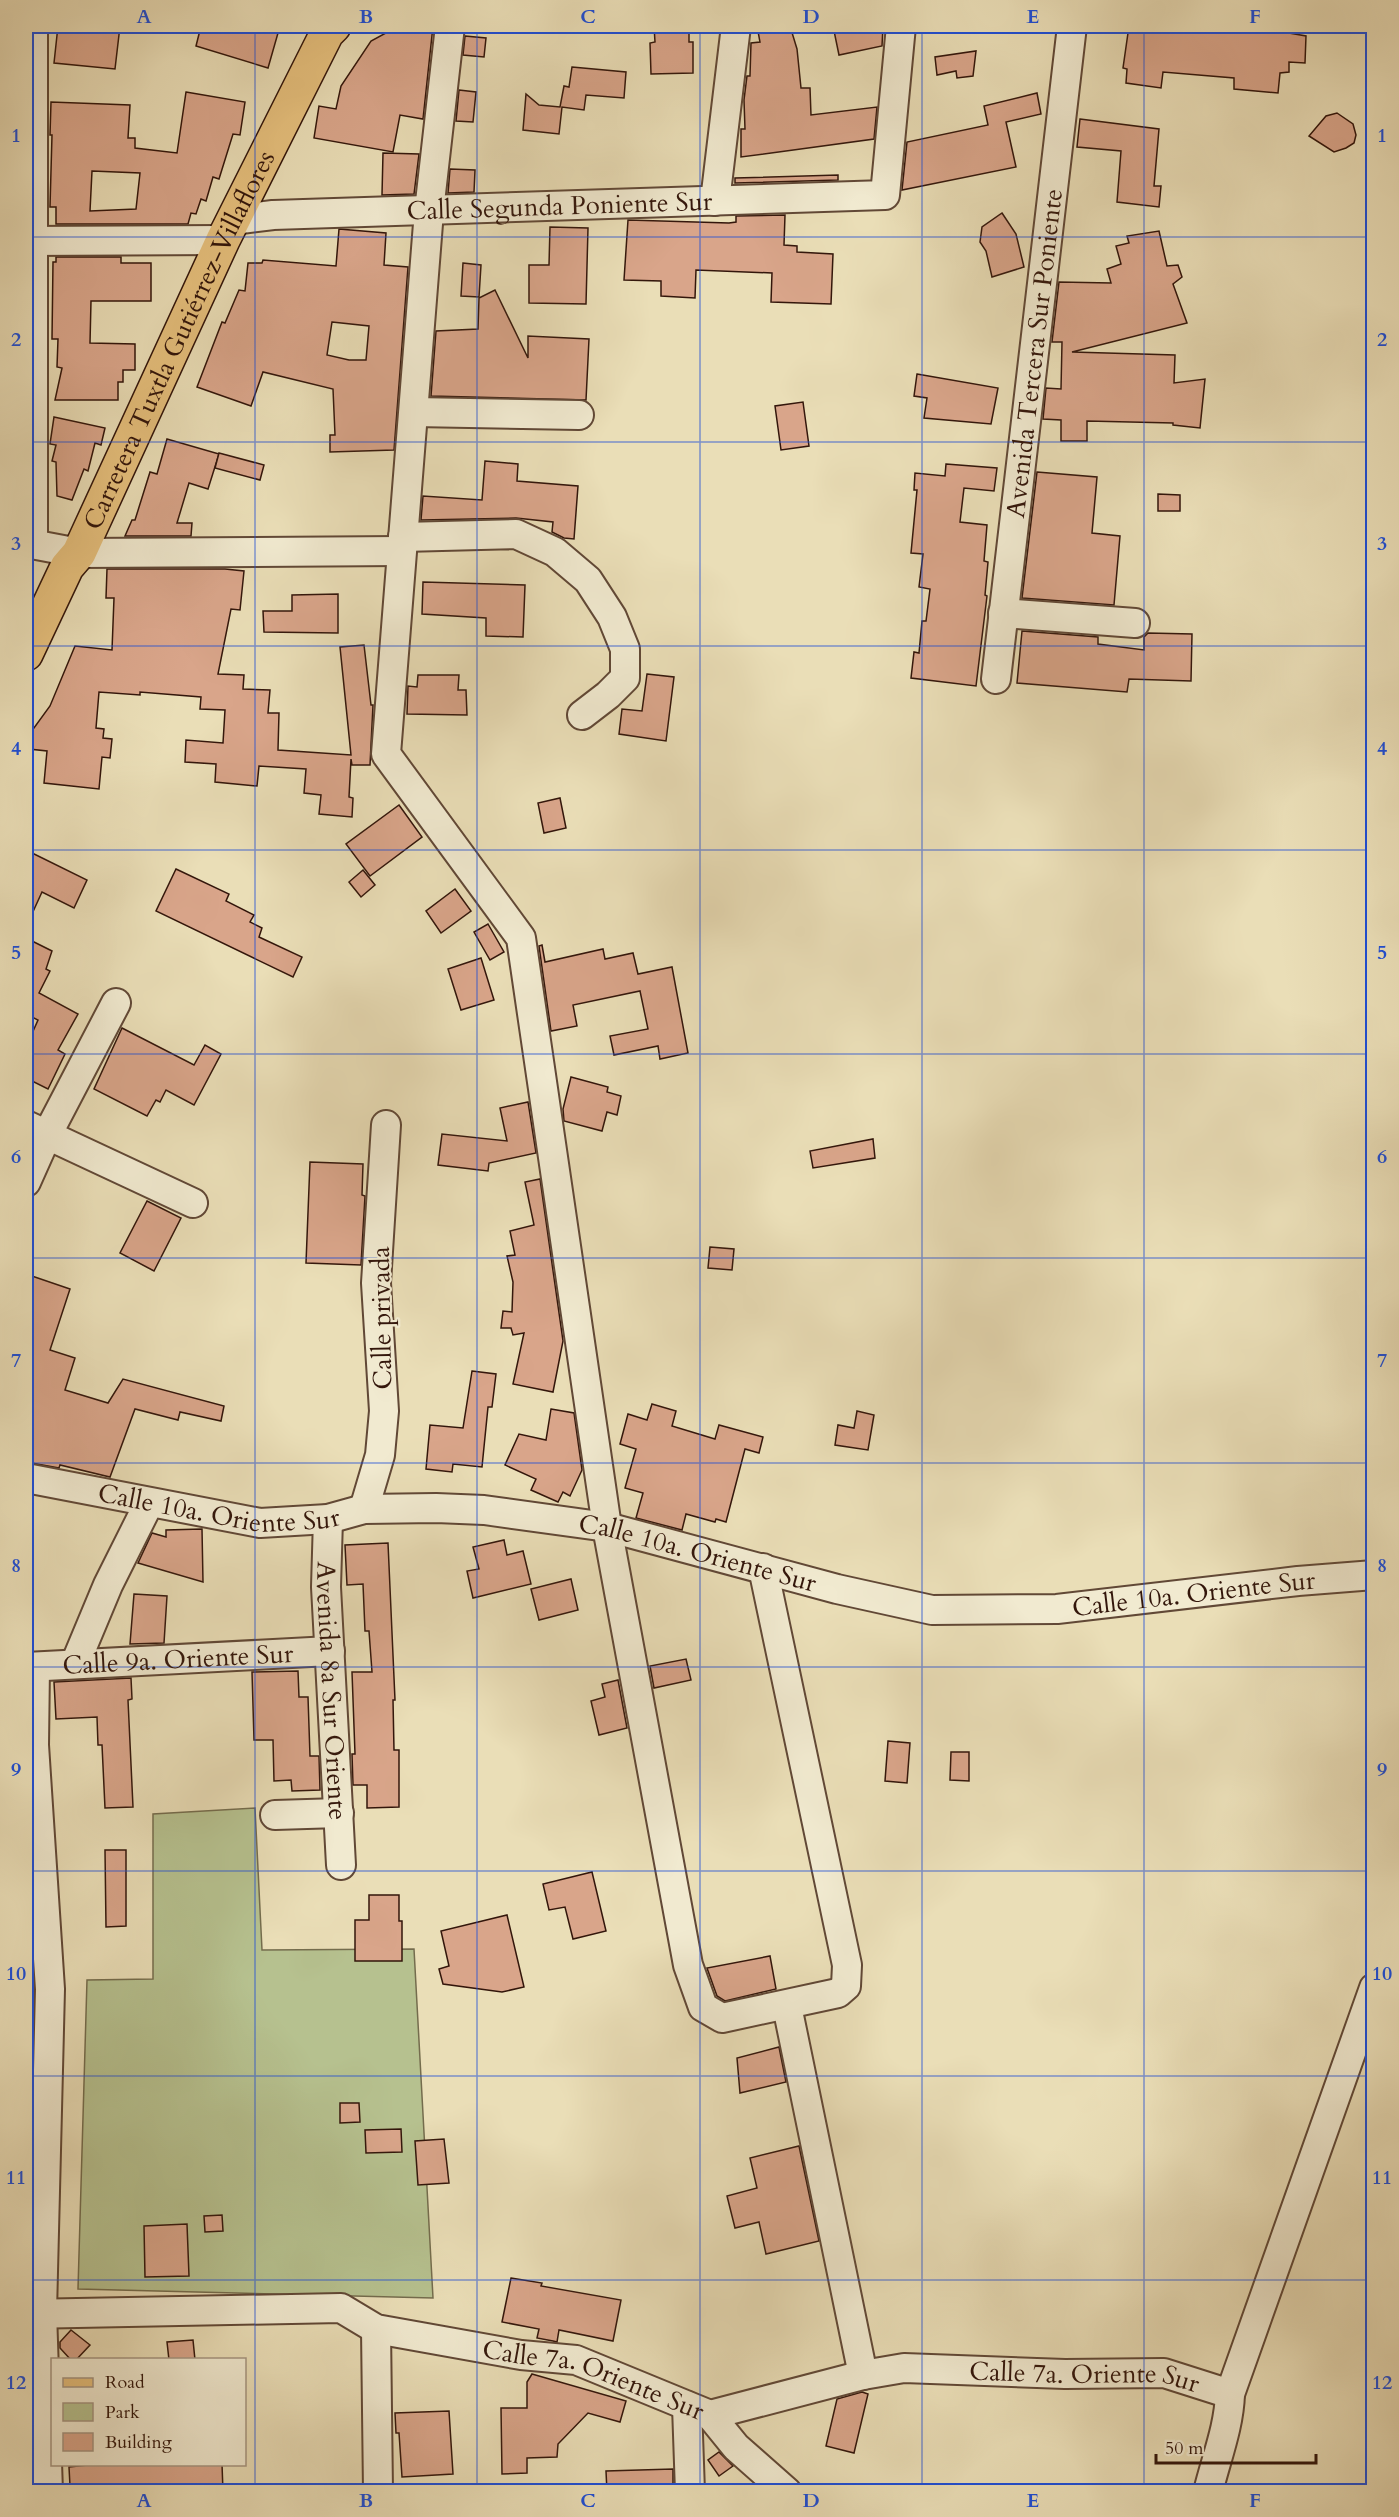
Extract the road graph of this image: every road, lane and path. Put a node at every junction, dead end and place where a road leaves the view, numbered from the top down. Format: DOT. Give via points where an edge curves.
graph roads {
  1 [pos="33,26"];
  2 [pos="450,26"];
  3 [pos="736,26"];
  4 [pos="901,26"];
  5 [pos="1072,26"];
  6 [pos="329,28"];
  7 [pos="716,201"];
  8 [pos="429,211"];
  9 [pos="228,230"];
  10 [pos="30,241"];
  11 [pos="414,412"];
  12 [pos="579,415"];
  13 [pos="29,543"];
  14 [pos="402,544"];
  15 [pos="79,553"];
  16 [pos="1004,614"];
  17 [pos="1135,623"];
  18 [pos="26,654"];
  19 [pos="996,679"];
  20 [pos="582,715"];
  21 [pos="116,1003"];
  22 [pos="386,1125"];
  23 [pos="36,1130"];
  24 [pos="26,1182"];
  25 [pos="193,1203"];
  26 [pos="26,1478"];
  27 [pos="149,1503"];
  28 [pos="364,1509"];
  29 [pos="328,1519"];
  30 [pos="607,1527"];
  31 [pos="763,1568"];
  32 [pos="1374,1575"];
  33 [pos="330,1651"];
  34 [pos="75,1664"];
  35 [pos="30,1667"];
  36 [pos="339,1813"];
  37 [pos="275,1815"];
  38 [pos="341,1865"];
  39 [pos="1374,1988"];
  40 [pos="38,1990"];
  41 [pos="787,2006"];
  42 [pos="34,2313"];
  43 [pos="376,2329"];
  44 [pos="862,2375"];
  45 [pos="1230,2394"];
  46 [pos="698,2411"];
  47 [pos="48,2492"];
  48 [pos="378,2492"];
  49 [pos="690,2492"];
  50 [pos="787,2492"];
  51 [pos="1208,2492"];
  1 -- 10 [label="street"];
  2 -- 8 [label="street"];
  3 -- 7 [label="street"];
  4 -- 7 [label="street, Calle Segunda Poniente Sur" via="885,195"];
  5 -- 16 [label="street, Avenida Tercera Sur Poniente"];
  6 -- 9 [label="main road, Carretera Tuxtla Gutiérrez-Villaflores"];
  7 -- 8 [label="street, Calle Segunda Poniente Sur"];
  8 -- 9 [label="street, Calle Segunda Poniente Sur" via="273,215"];
  8 -- 11 [label="street"];
  9 -- 10 [label="street, Calle Segunda Poniente Sur"];
  9 -- 15 [label="main road, Carretera Tuxtla Gutiérrez-Villaflores"];
  10 -- 13 [label="street"];
  11 -- 12 [label="street"];
  11 -- 14 [label="street"];
  13 -- 15 [label="street"];
  14 -- 15 [label="street"];
  14 -- 20 [label="street" via="516,534 555,552 588,580 612,617 625,650 625,678"];
  14 -- 30 [label="street" via="386,754 521,938"];
  15 -- 18 [label="main road, Carretera Tuxtla Gutiérrez-Villaflores" via="66,567"];
  16 -- 17 [label="street"];
  16 -- 19 [label="street, Avenida Tercera Sur Poniente"];
  21 -- 23 [label="street"];
  22 -- 28 [label="street, Calle privada" via="376,1283 384,1411 380,1455"];
  23 -- 24 [label="street"];
  23 -- 25 [label="street"];
  26 -- 27 [label="street, Calle 10a. Oriente Sur"];
  27 -- 29 [label="street, Calle 10a. Oriente Sur" via="261,1523"];
  27 -- 34 [label="street"];
  28 -- 29 [label="street, Calle 10a. Oriente Sur"];
  28 -- 30 [label="street, Calle 10a. Oriente Sur" via="484,1510"];
  29 -- 33 [label="street, Avenida 8a Sur Oriente" via="326,1587"];
  30 -- 31 [label="street, Calle 10a. Oriente Sur"];
  30 -- 41 [label="street" via="688,1965 703,2007 722,2018"];
  31 -- 32 [label="street, Calle 10a. Oriente Sur" via="932,1610 1057,1609"];
  31 -- 41 [label="street" via="847,1965 846,1986 838,1993"];
  33 -- 34 [label="street, Calle 9a. Oriente Sur"];
  33 -- 36 [label="street, Avenida 8a Sur Oriente"];
  34 -- 35 [label="street, Calle 9a. Oriente Sur"];
  35 -- 40 [label="street"];
  36 -- 37 [label="street"];
  36 -- 38 [label="street, Avenida 8a Sur Oriente"];
  39 -- 45 [label="street"];
  40 -- 42 [label="street"];
  41 -- 44 [label="street"];
  42 -- 43 [label="street, Calle 7a. Oriente Sur" via="341,2308"];
  42 -- 47 [label="street"];
  43 -- 46 [label="street, Calle 7a. Oriente Sur" via="520,2355 576,2360"];
  43 -- 48 [label="street"];
  44 -- 45 [label="street, Calle 7a. Oriente Sur" via="904,2368 1164,2373"];
  44 -- 46 [label="street, Calle 7a. Oriente Sur"];
  45 -- 51 [label="street" via="1226,2427"];
  46 -- 49 [label="street"];
  46 -- 50 [label="street"];
}
